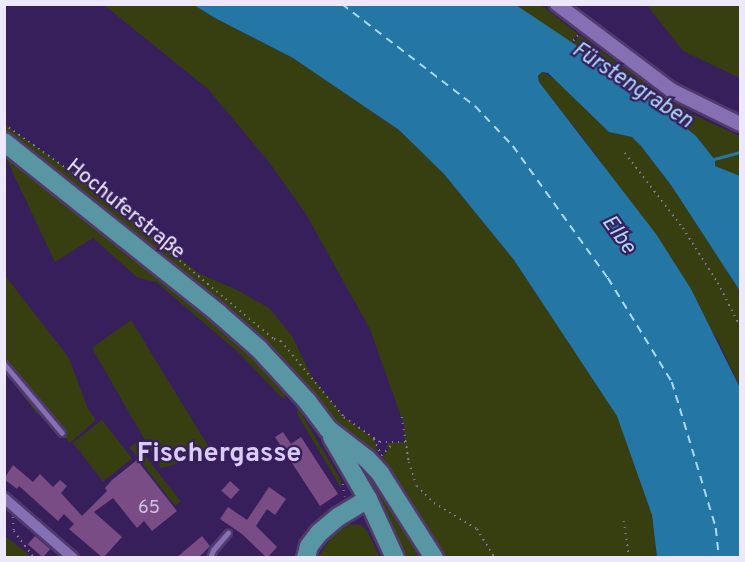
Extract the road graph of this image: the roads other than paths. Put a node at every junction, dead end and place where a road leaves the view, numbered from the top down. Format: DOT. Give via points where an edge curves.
graph roads {
  1 [pos="557,4"];
  2 [pos="741,124"];
  3 [pos="4,142"];
  4 [pos="4,364"];
  5 [pos="328,429"];
  6 [pos="62,433"];
  7 [pos="4,498"];
  8 [pos="368,499"];
  9 [pos="228,533"];
  10 [pos="73,558"];
  11 [pos="210,558"];
  12 [pos="306,558"];
  13 [pos="395,558"];
  14 [pos="434,558"];
  1 -- 2 [label="street" via="671,90"];
  3 -- 5 [label="main road, Hochuferstraße" via="218,313 287,378"];
  4 -- 6 [label="lane"];
  5 -- 8 [label="main road"];
  5 -- 14 [label="main road" via="380,473"];
  7 -- 10 [label="street"];
  8 -- 12 [label="main road" via="319,533"];
  8 -- 13 [label="main road"];
  9 -- 11 [label="lane"];
}
